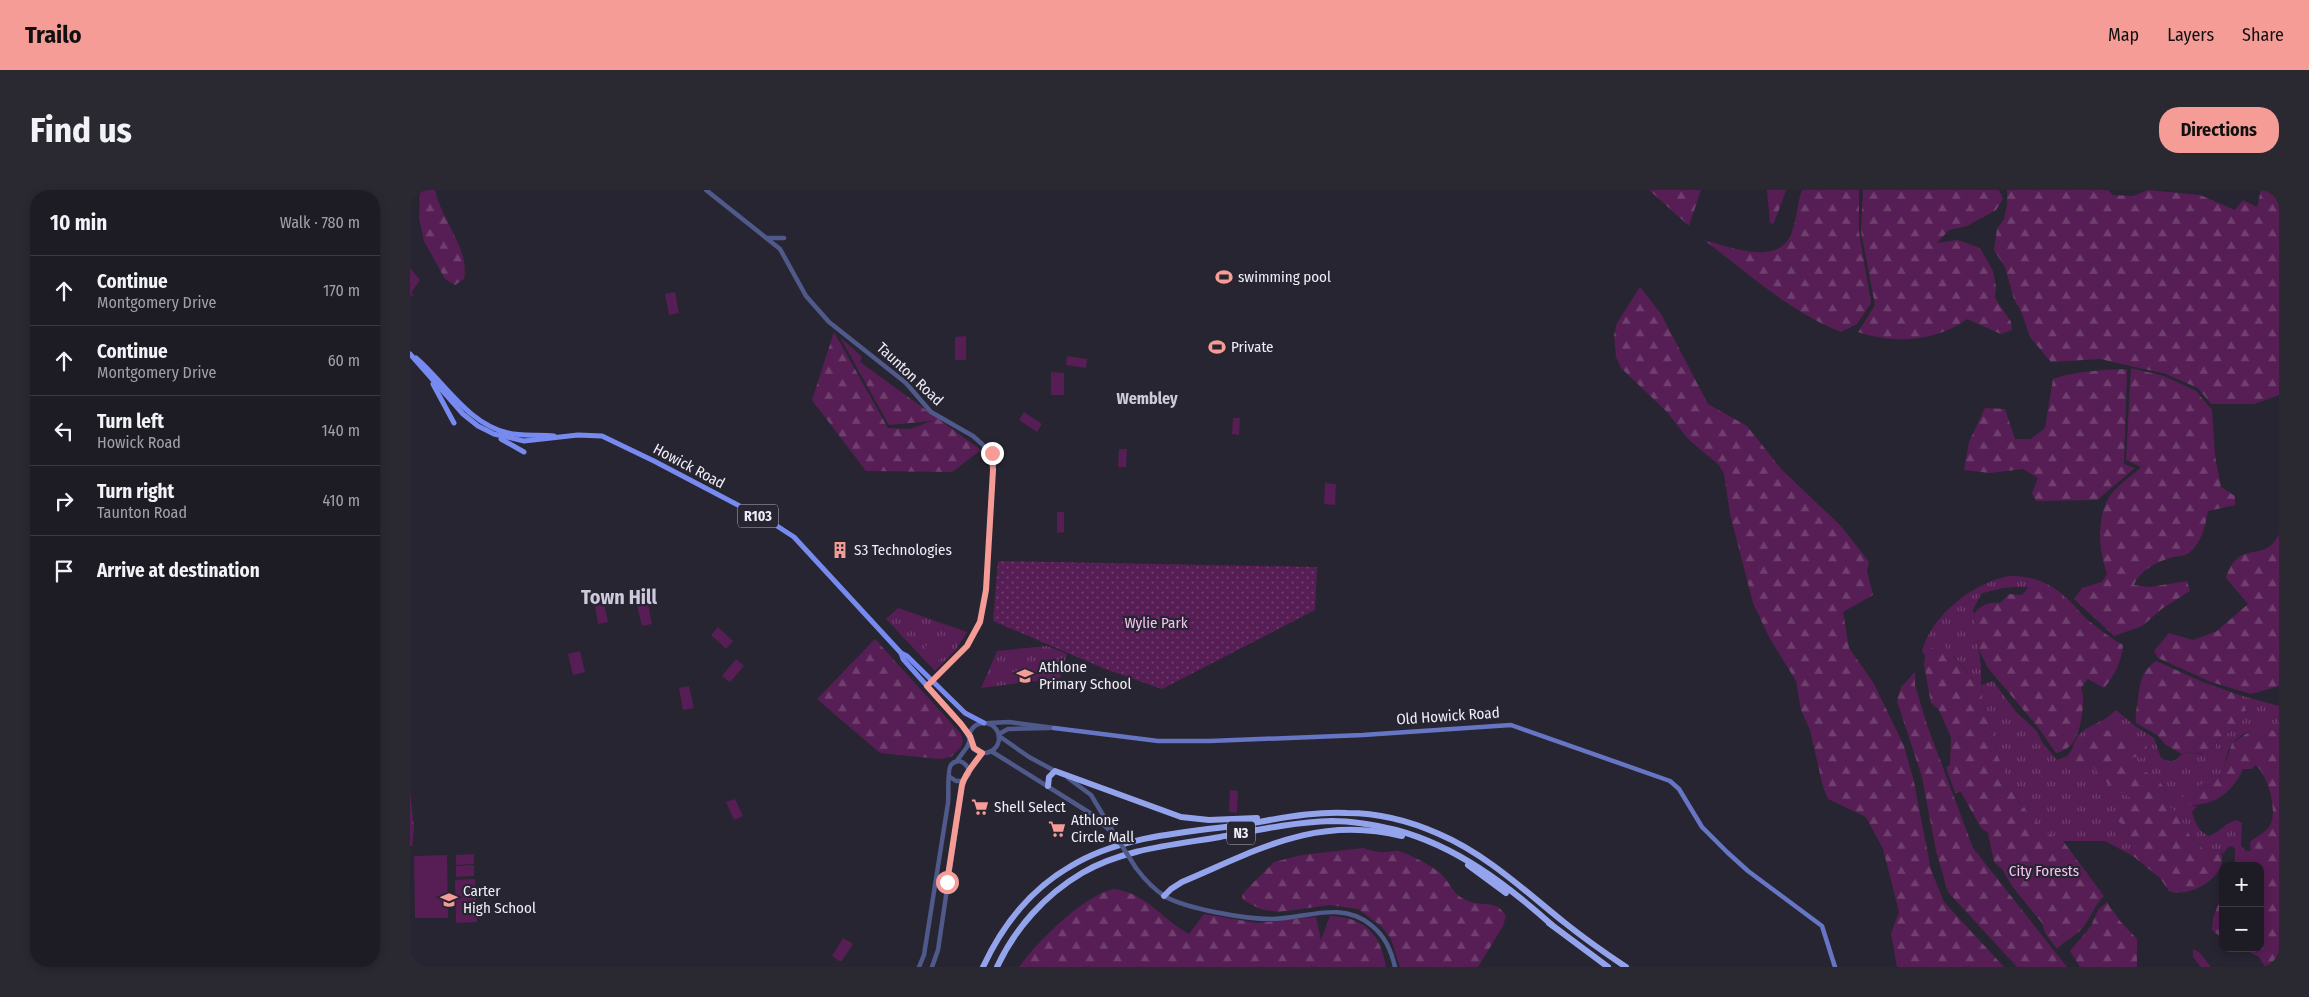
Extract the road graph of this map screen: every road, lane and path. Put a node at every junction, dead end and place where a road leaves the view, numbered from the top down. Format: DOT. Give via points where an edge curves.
graph roads {
  1 [pos="706,190"];
  2 [pos="767,238"];
  3 [pos="784,238"];
  4 [pos="410,354"];
  5 [pos="429,376"];
  6 [pos="454,423"];
  7 [pos="487,428"];
  8 [pos="494,434"];
  9 [pos="560,436"];
  10 [pos="524,452"];
  11 [pos="901,653"];
  12 [pos="932,681"];
  13 [pos="927,686"];
  14 [pos="986,723"];
  15 [pos="1054,728"];
  16 [pos="999,735"];
  17 [pos="970,738"];
  18 [pos="991,751"];
  19 [pos="982,753"];
  20 [pos="956,762"];
  21 [pos="969,770"];
  22 [pos="1055,771"];
  23 [pos="950,777"];
  24 [pos="963,780"];
  25 [pos="1048,786"];
  26 [pos="1302,815"];
  27 [pos="944,824"];
  28 [pos="956,826"];
  29 [pos="1115,835"];
  30 [pos="1164,896"];
  31 [pos="1534,911"];
  32 [pos="919,967"];
  33 [pos="932,967"];
  34 [pos="983,967"];
  35 [pos="997,967"];
  36 [pos="1395,967"];
  37 [pos="1608,967"];
  38 [pos="1626,967"];
  39 [pos="1835,967"];
  1 -- 2 [label="street, Taunton Road"];
  2 -- 3 [label="street"];
  2 -- 12 [label="street, Taunton Road" via="785,256 806,296 829,322 906,383 931,412 984,444 993,456 983,611 967,646"];
  4 -- 5 [label="main road, Howick Road / R103"];
  4 -- 7 [label="main road, Howick Road / R103"];
  5 -- 6 [label="main road"];
  5 -- 7 [label="main road, Howick Road / R103" via="463,414"];
  7 -- 8 [label="main road, Howick Road / R103"];
  7 -- 9 [label="main road, Howick Road / R103" via="516,435"];
  8 -- 9 [label="main road, Howick Road / R103" via="524,441"];
  8 -- 10 [label="main road"];
  9 -- 11 [label="main road, Howick Road / R103" via="594,434 611,439 784,531 806,550"];
  11 -- 12 [label="main road, Howick Road / R103"];
  11 -- 13 [label="main road, Howick Road / R103" via="903,660"];
  12 -- 13 [label="street, Taunton Road"];
  12 -- 14 [label="main road, Howick Road / R103" via="965,714"];
  13 -- 17 [label="main road, Howick Road / R103"];
  14 -- 15 [label="street, Old Howick Road / R103" via="1022,723"];
  14 -- 16 [label="street, R103"];
  14 -- 17 [label="street" via="973,728"];
  15 -- 16 [label="street, Old Howick Road / R103" via="1008,729"];
  15 -- 39 [label="main road, Old Howick Road / R103" via="1158,741 1194,741 1363,735 1483,725 1517,726 1670,781 1679,789 1702,827 1719,845 1748,871 1822,926"];
  16 -- 18 [label="street" via="997,745"];
  16 -- 22 [label="street"];
  17 -- 19 [label="street, R103" via="974,748"];
  17 -- 20 [label="street"];
  18 -- 19 [label="street"];
  18 -- 25 [label="street"];
  19 -- 21 [label="street"];
  20 -- 21 [label="street" via="963,762"];
  20 -- 23 [label="street" via="949,767"];
  21 -- 24 [label="street"];
  22 -- 25 [label="highway" via="1049,777"];
  22 -- 26 [label="highway" via="1181,817 1228,820"];
  22 -- 29 [label="street" via="1091,795"];
  23 -- 24 [label="street" via="956,781"];
  23 -- 27 [label="street"];
  24 -- 28 [label="street"];
  25 -- 29 [label="street" via="1090,813"];
  26 -- 34 [label="highway, N3" via="1134,842 1089,856 1058,875 1023,904 999,936"];
  26 -- 38 [label="highway, N3" via="1333,812 1384,816 1417,825 1458,843 1478,854"];
  27 -- 28 [label="street"];
  27 -- 32 [label="street" via="924,955"];
  28 -- 33 [label="street" via="938,950"];
  29 -- 30 [label="street, bridge" via="1136,868"];
  30 -- 31 [label="highway" via="1182,882 1266,845 1325,830 1362,830 1410,838 1460,860"];
  30 -- 36 [label="street" via="1249,918 1273,919 1334,912 1351,914 1382,935"];
  31 -- 35 [label="highway, N3" via="1476,865 1448,849 1404,832 1354,822 1314,822 1119,856 1082,873 1049,897 1022,926"];
  31 -- 37 [label="highway"];
}
